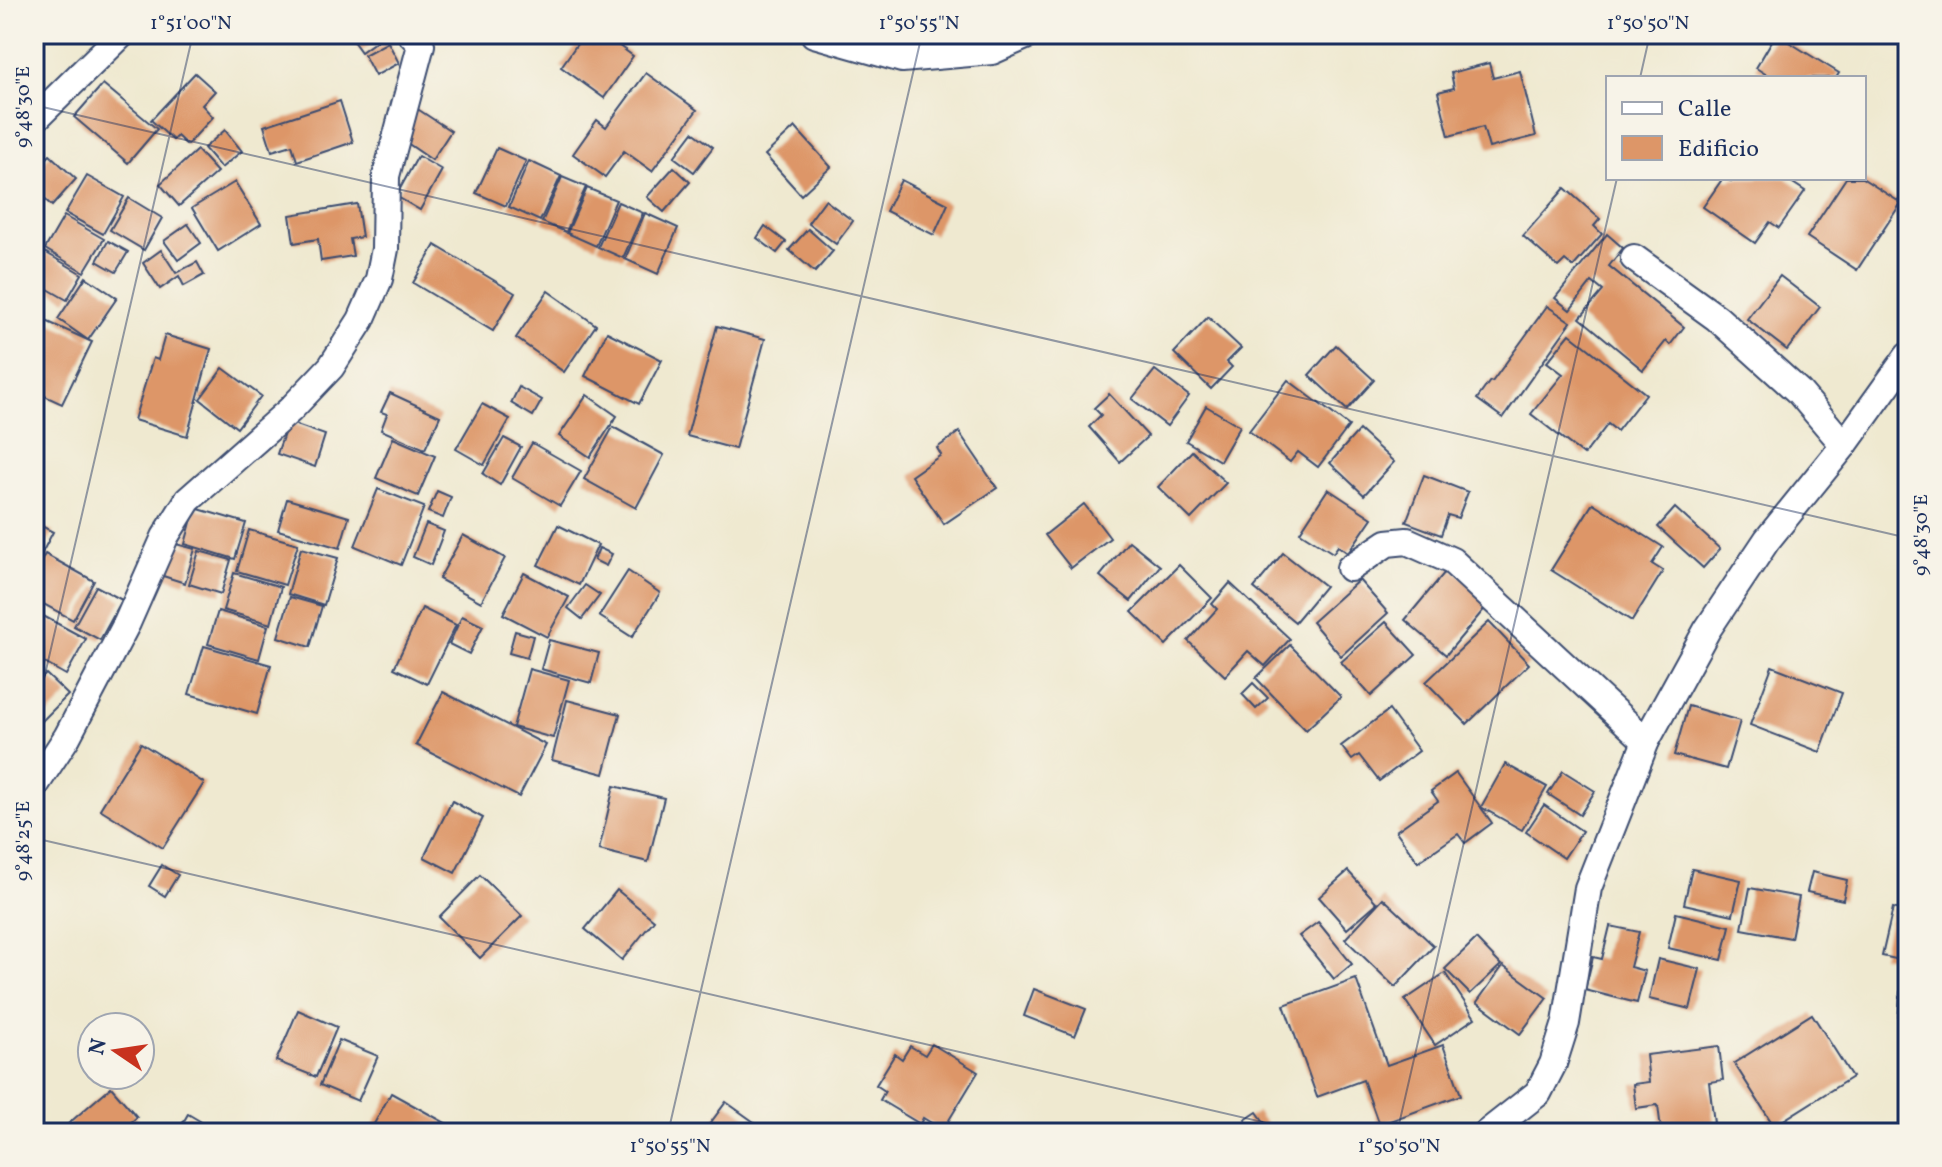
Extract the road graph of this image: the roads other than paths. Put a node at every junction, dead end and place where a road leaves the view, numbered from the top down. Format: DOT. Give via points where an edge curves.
graph roads {
  1 [pos="122,34"];
  2 [pos="411,34"];
  3 [pos="814,34"];
  4 [pos="1030,34"];
  5 [pos="34,120"];
  6 [pos="1634,258"];
  7 [pos="1905,367"];
  8 [pos="1844,445"];
  9 [pos="1350,568"];
  10 [pos="1646,741"];
  11 [pos="34,787"];
  12 [pos="1487,1133"];
  1 -- 5 [label="street"];
  2 -- 11 [label="street" via="421,45 386,176 379,279 361,320 331,367 290,410 188,500 73,725"];
  3 -- 4 [label="street" via="902,59 992,51"];
  6 -- 8 [label="street" via="1717,318 1799,392"];
  7 -- 8 [label="street"];
  8 -- 10 [label="street" via="1758,552 1707,630"];
  9 -- 10 [label="street" via="1387,543 1407,541 1452,561"];
  10 -- 12 [label="street" via="1588,888 1566,1023 1553,1064 1538,1093"];
}
